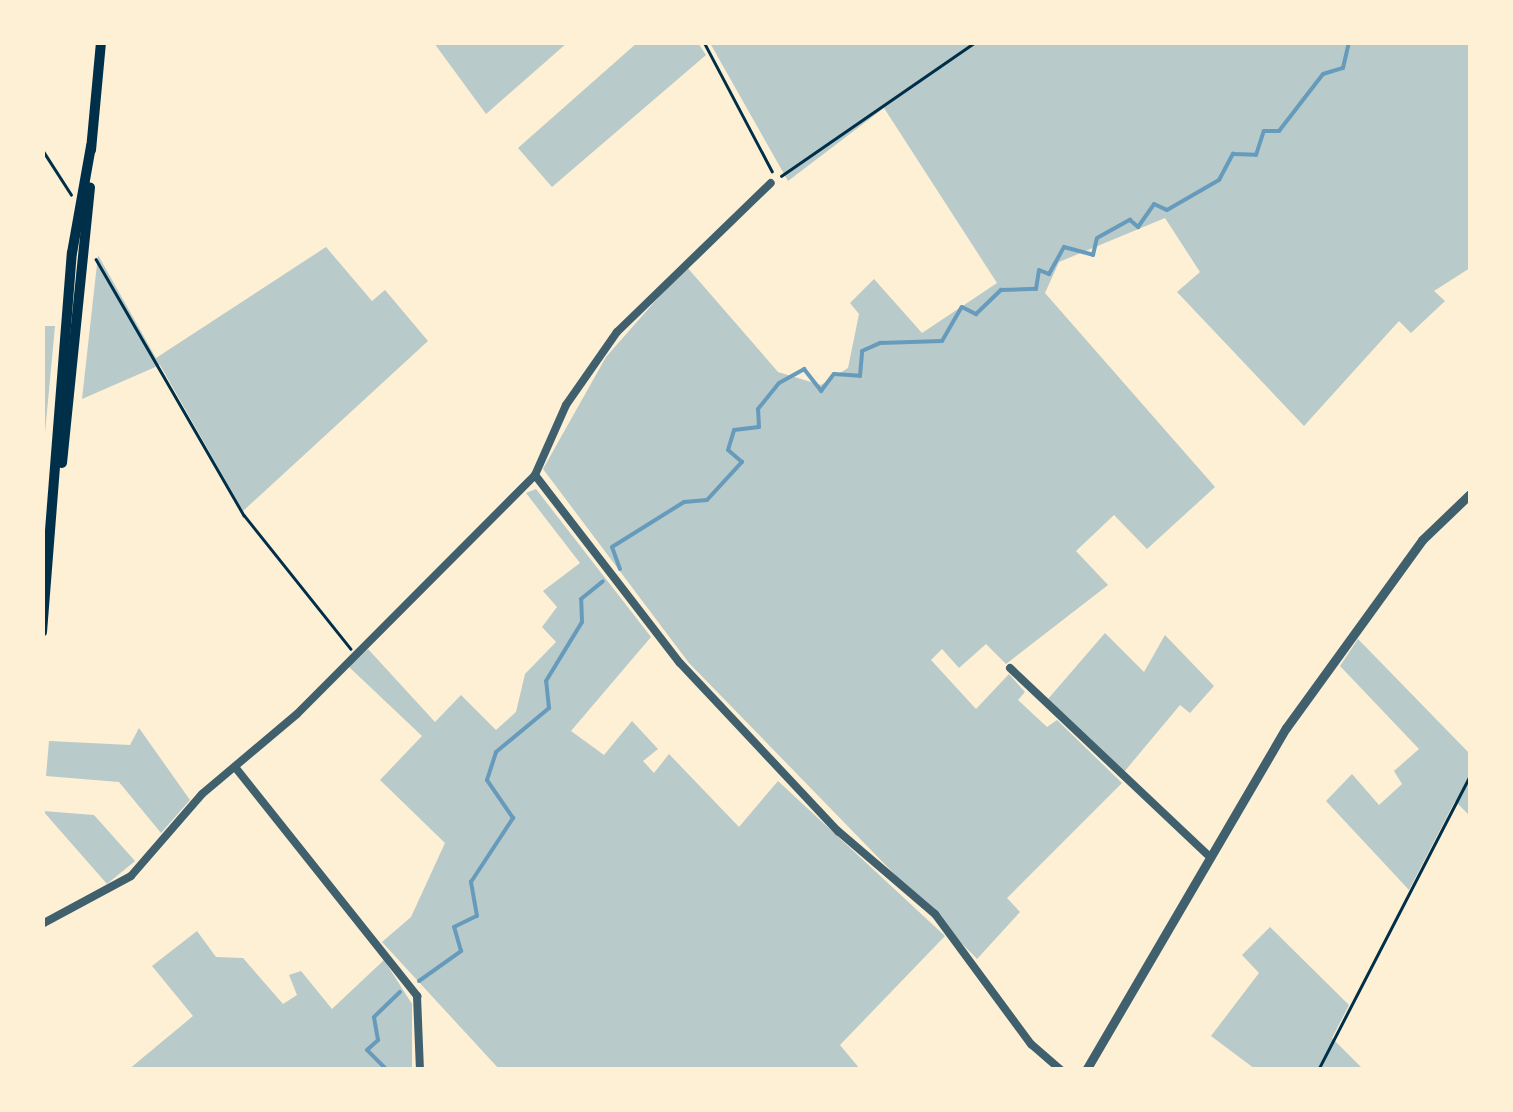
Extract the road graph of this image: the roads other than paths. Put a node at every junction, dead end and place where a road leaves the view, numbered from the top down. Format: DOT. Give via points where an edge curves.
graph roads {
  1 [pos="101,42"];
  2 [pos="91,146"];
  3 [pos="772,182"];
  4 [pos="534,475"];
  5 [pos="1470,494"];
  6 [pos="52,518"];
  7 [pos="42,632"];
  8 [pos="1010,668"];
  9 [pos="235,767"];
  10 [pos="1207,854"];
  11 [pos="42,924"];
  12 [pos="420,1070"];
  13 [pos="1060,1070"];
  14 [pos="1086,1070"];
  1 -- 2 [label="main road"];
  2 -- 6 [label="main road"];
  2 -- 6 [label="main road" via="87,253"];
  3 -- 4 [label="street" via="617,332 566,406"];
  4 -- 9 [label="street"];
  4 -- 13 [label="street" via="680,663 838,831 935,914"];
  5 -- 10 [label="street" via="1389,584"];
  6 -- 7 [label="main road"];
  8 -- 10 [label="street"];
  9 -- 11 [label="street" via="131,876"];
  9 -- 12 [label="street" via="417,996"];
  10 -- 14 [label="street"];
}
